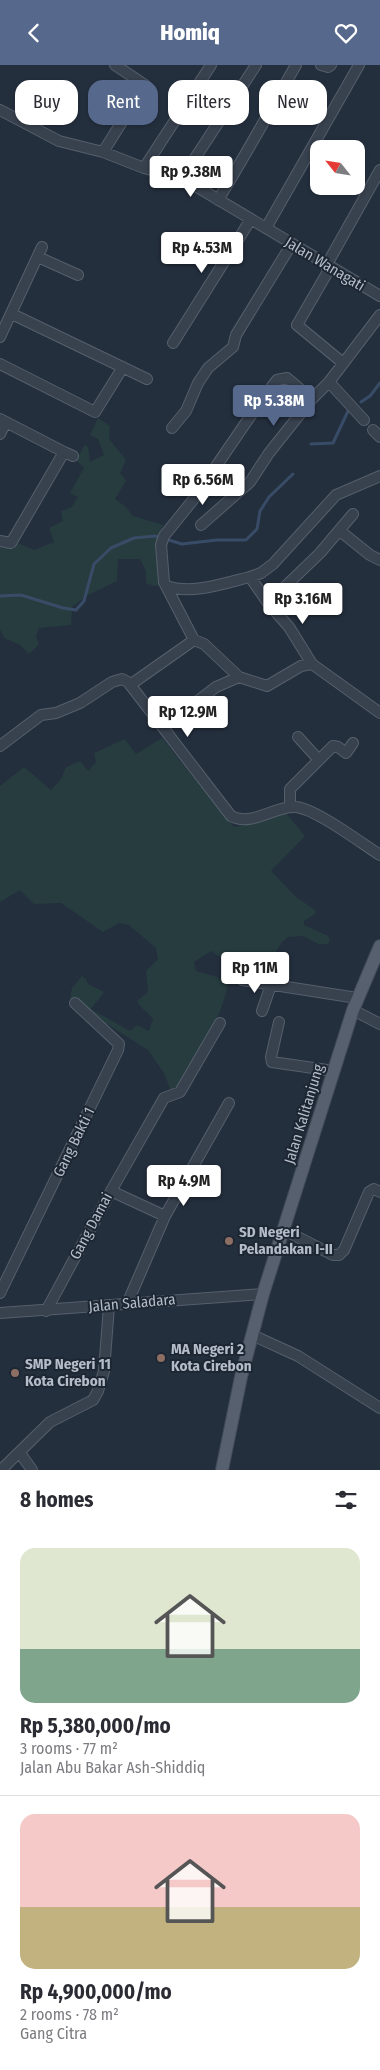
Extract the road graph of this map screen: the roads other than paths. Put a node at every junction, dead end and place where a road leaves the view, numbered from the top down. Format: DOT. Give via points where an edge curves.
graph roads {
  1 [pos="115,65"];
  2 [pos="210,65"];
  3 [pos="256,65"];
  4 [pos="296,65"];
  5 [pos="321,65"];
  6 [pos="331,65"];
  7 [pos="359,65"];
  8 [pos="0,110"];
  9 [pos="102,152"];
  10 [pos="144,169"];
  11 [pos="380,170"];
  12 [pos="182,178"];
  13 [pos="218,200"];
  14 [pos="251,219"];
  15 [pos="266,228"];
  16 [pos="291,245"];
  17 [pos="328,267"];
  18 [pos="78,275"];
  19 [pos="379,293"];
  20 [pos="12,314"];
  21 [pos="380,315"];
  22 [pos="0,337"];
  23 [pos="173,343"];
  24 [pos="343,363"];
  25 [pos="0,364"];
  26 [pos="123,367"];
  27 [pos="147,379"];
  28 [pos="329,382"];
  29 [pos="312,399"];
  30 [pos="364,420"];
  31 [pos="3,421"];
  32 [pos="172,428"];
  33 [pos="0,434"];
  34 [pos="380,476"];
  35 [pos="353,515"];
  36 [pos="201,525"];
  37 [pos="340,531"];
  38 [pos="0,541"];
  39 [pos="380,560"];
  40 [pos="250,577"];
  41 [pos="166,586"];
  42 [pos="268,603"];
  43 [pos="194,640"];
  44 [pos="312,664"];
  45 [pos="239,677"];
  46 [pos="130,685"];
  47 [pos="380,713"];
  48 [pos="164,727"];
  49 [pos="298,737"];
  50 [pos="353,743"];
  51 [pos="0,746"];
  52 [pos="319,760"];
  53 [pos="290,807"];
  54 [pos="380,855"];
  55 [pos="380,946"];
  56 [pos="242,980"];
  57 [pos="271,985"];
  58 [pos="75,1003"];
  59 [pos="355,1004"];
  60 [pos="262,1011"];
  61 [pos="279,1022"];
  62 [pos="220,1023"];
  63 [pos="380,1024"];
  64 [pos="334,1071"];
  65 [pos="229,1103"];
  66 [pos="110,1191"];
  67 [pos="380,1192"];
  68 [pos="165,1216"];
  69 [pos="293,1234"];
  70 [pos="0,1293"];
  71 [pos="263,1294"];
  72 [pos="127,1304"];
  73 [pos="108,1306"];
  74 [pos="46,1311"];
  75 [pos="0,1313"];
  76 [pos="252,1335"];
  77 [pos="380,1408"];
  78 [pos="20,1453"];
  79 [pos="1,1470"];
  80 [pos="32,1470"];
  81 [pos="222,1470"];
  1 -- 9 [label="street" via="145,85"];
  2 -- 10 [label="street"];
  3 -- 12 [label="street"];
  4 -- 13 [label="street"];
  5 -- 6 [label="street"];
  7 -- 15 [label="street"];
  8 -- 9 [label="street, Jalan Wanagati" via="59,141"];
  9 -- 10 [label="street, Jalan Wanagati"];
  10 -- 12 [label="street, Jalan Wanagati"];
  11 -- 17 [label="street"];
  12 -- 13 [label="street, Jalan Wanagati"];
  13 -- 14 [label="street, Jalan Wanagati"];
  14 -- 15 [label="street, Jalan Wanagati"];
  14 -- 23 [label="street"];
  15 -- 16 [label="street, Jalan Wanagati"];
  16 -- 17 [label="street, Jalan Wanagati"];
  16 -- 32 [label="street" via="236,335 233,347 208,368 186,411"];
  17 -- 19 [label="street, Jalan Wanagati"];
  17 -- 24 [label="street" via="298,325"];
  18 -- 20 [label="street" via="40,252"];
  20 -- 22 [label="street"];
  20 -- 26 [label="street"];
  21 -- 24 [label="street"];
  24 -- 28 [label="street"];
  25 -- 26 [label="street" via="95,412"];
  26 -- 27 [label="street"];
  28 -- 29 [label="street"];
  28 -- 30 [label="street"];
  29 -- 36 [label="street" via="250,482"];
  29 -- 41 [label="street" via="287,378 277,380 162,540"];
  31 -- 33 [label="street"];
  31 -- 38 [label="street" via="68,454 11,543"];
  34 -- 40 [label="street" via="336,495 273,563 262,573"];
  35 -- 37 [label="street"];
  37 -- 39 [label="street"];
  37 -- 42 [label="street"];
  40 -- 41 [label="street" via="201,588"];
  40 -- 42 [label="street"];
  41 -- 43 [label="street"];
  42 -- 44 [label="street" via="289,627"];
  43 -- 45 [label="street" via="204,644"];
  43 -- 46 [label="street"];
  44 -- 45 [label="street" via="300,666 267,686"];
  44 -- 47 [label="street"];
  45 -- 48 [label="street" via="216,687"];
  46 -- 48 [label="street"];
  46 -- 51 [label="street" via="122,679 112,682 80,703 41,715"];
  48 -- 53 [label="street" via="231,816 238,819 259,817"];
  49 -- 52 [label="street"];
  50 -- 52 [label="street" via="346,753 333,746"];
  52 -- 53 [label="street" via="290,789"];
  53 -- 54 [label="street" via="307,809"];
  55 -- 59 [label="main road, Jalan Kalitanjung"];
  56 -- 57 [label="street"];
  57 -- 59 [label="street"];
  57 -- 60 [label="street"];
  58 -- 70 [label="street, Gang Bakti 1" via="119,1044 118,1049"];
  59 -- 63 [label="street"];
  59 -- 64 [label="main road, Jalan Kalitanjung"];
  61 -- 64 [label="street" via="272,1062"];
  62 -- 66 [label="street, Gang Damai" via="180,1092 164,1098"];
  64 -- 69 [label="main road, Jalan Kalitanjung"];
  65 -- 68 [label="street"];
  66 -- 68 [label="street"];
  66 -- 74 [label="street, Gang Damai"];
  67 -- 69 [label="street" via="374,1189 368,1192 341,1254 333,1255"];
  68 -- 72 [label="street"];
  69 -- 71 [label="main road, Jalan Kalitanjung"];
  71 -- 72 [label="street, Jalan Saladara"];
  71 -- 76 [label="main road, Jalan Kalitanjung"];
  72 -- 73 [label="street, Jalan Saladara"];
  73 -- 74 [label="street, Jalan Saladara"];
  73 -- 78 [label="street" via="104,1371 93,1400 50,1422"];
  74 -- 75 [label="street, Jalan Saladara"];
  76 -- 77 [label="street" via="279,1346"];
  76 -- 81 [label="main road, Jalan Kalitanjung"];
  78 -- 79 [label="street"];
  78 -- 80 [label="street"];
}
